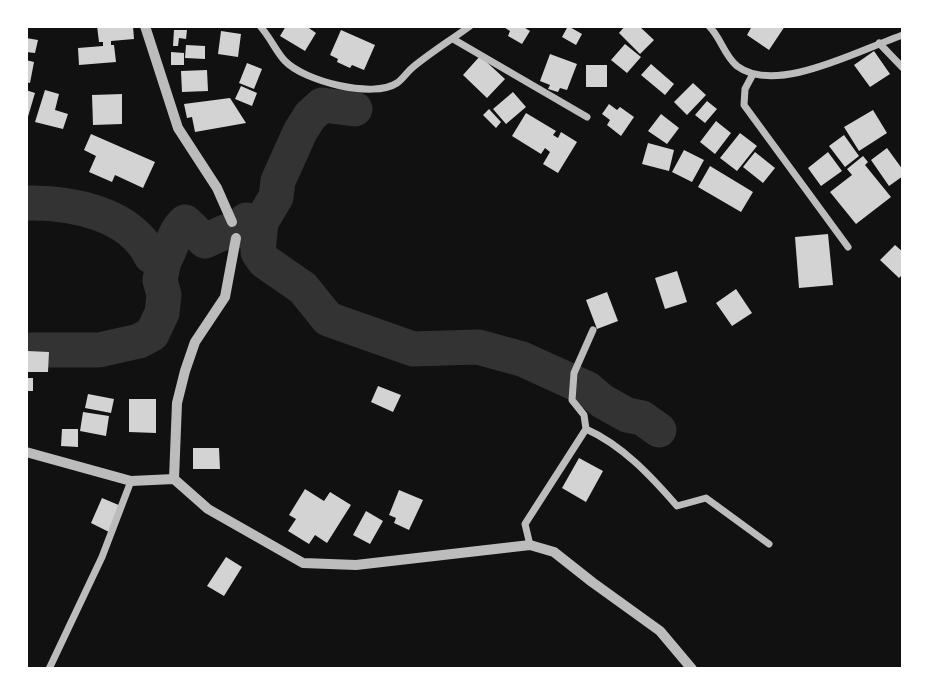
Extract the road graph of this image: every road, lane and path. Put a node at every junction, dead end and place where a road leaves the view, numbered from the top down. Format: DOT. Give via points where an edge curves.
graph roads {
  1 [pos="145,26"];
  2 [pos="260,26"];
  3 [pos="470,26"];
  4 [pos="709,26"];
  5 [pos="903,35"];
  6 [pos="453,39"];
  7 [pos="878,44"];
  8 [pos="903,68"];
  9 [pos="753,74"];
  10 [pos="587,117"];
  11 [pos="232,222"];
  12 [pos="236,238"];
  13 [pos="848,247"];
  14 [pos="593,330"];
  15 [pos="586,429"];
  16 [pos="26,452"];
  17 [pos="174,479"];
  18 [pos="131,481"];
  19 [pos="769,544"];
  20 [pos="530,545"];
  21 [pos="48,669"];
  22 [pos="692,669"];
  1 -- 11 [label="street" via="178,128 217,188"];
  2 -- 6 [label="street" via="284,60 300,73 362,89 396,84"];
  3 -- 6 [label="street"];
  4 -- 9 [label="street" via="727,55"];
  5 -- 7 [label="street"];
  6 -- 10 [label="street"];
  7 -- 8 [label="street"];
  7 -- 9 [label="street" via="819,67 766,77"];
  9 -- 13 [label="street" via="745,89 744,105"];
  11 -- 12 [label="street"];
  12 -- 17 [label="street" via="225,297 195,342 185,371 177,403"];
  14 -- 15 [label="street" via="574,373 572,400 584,415"];
  15 -- 19 [label="street" via="607,439 677,506 706,498"];
  15 -- 20 [label="street" via="524,524"];
  16 -- 18 [label="street"];
  17 -- 18 [label="street"];
  17 -- 20 [label="street" via="208,509 303,563 356,565"];
  18 -- 21 [label="street" via="102,557"];
  20 -- 22 [label="street" via="554,552 660,631"];
}
